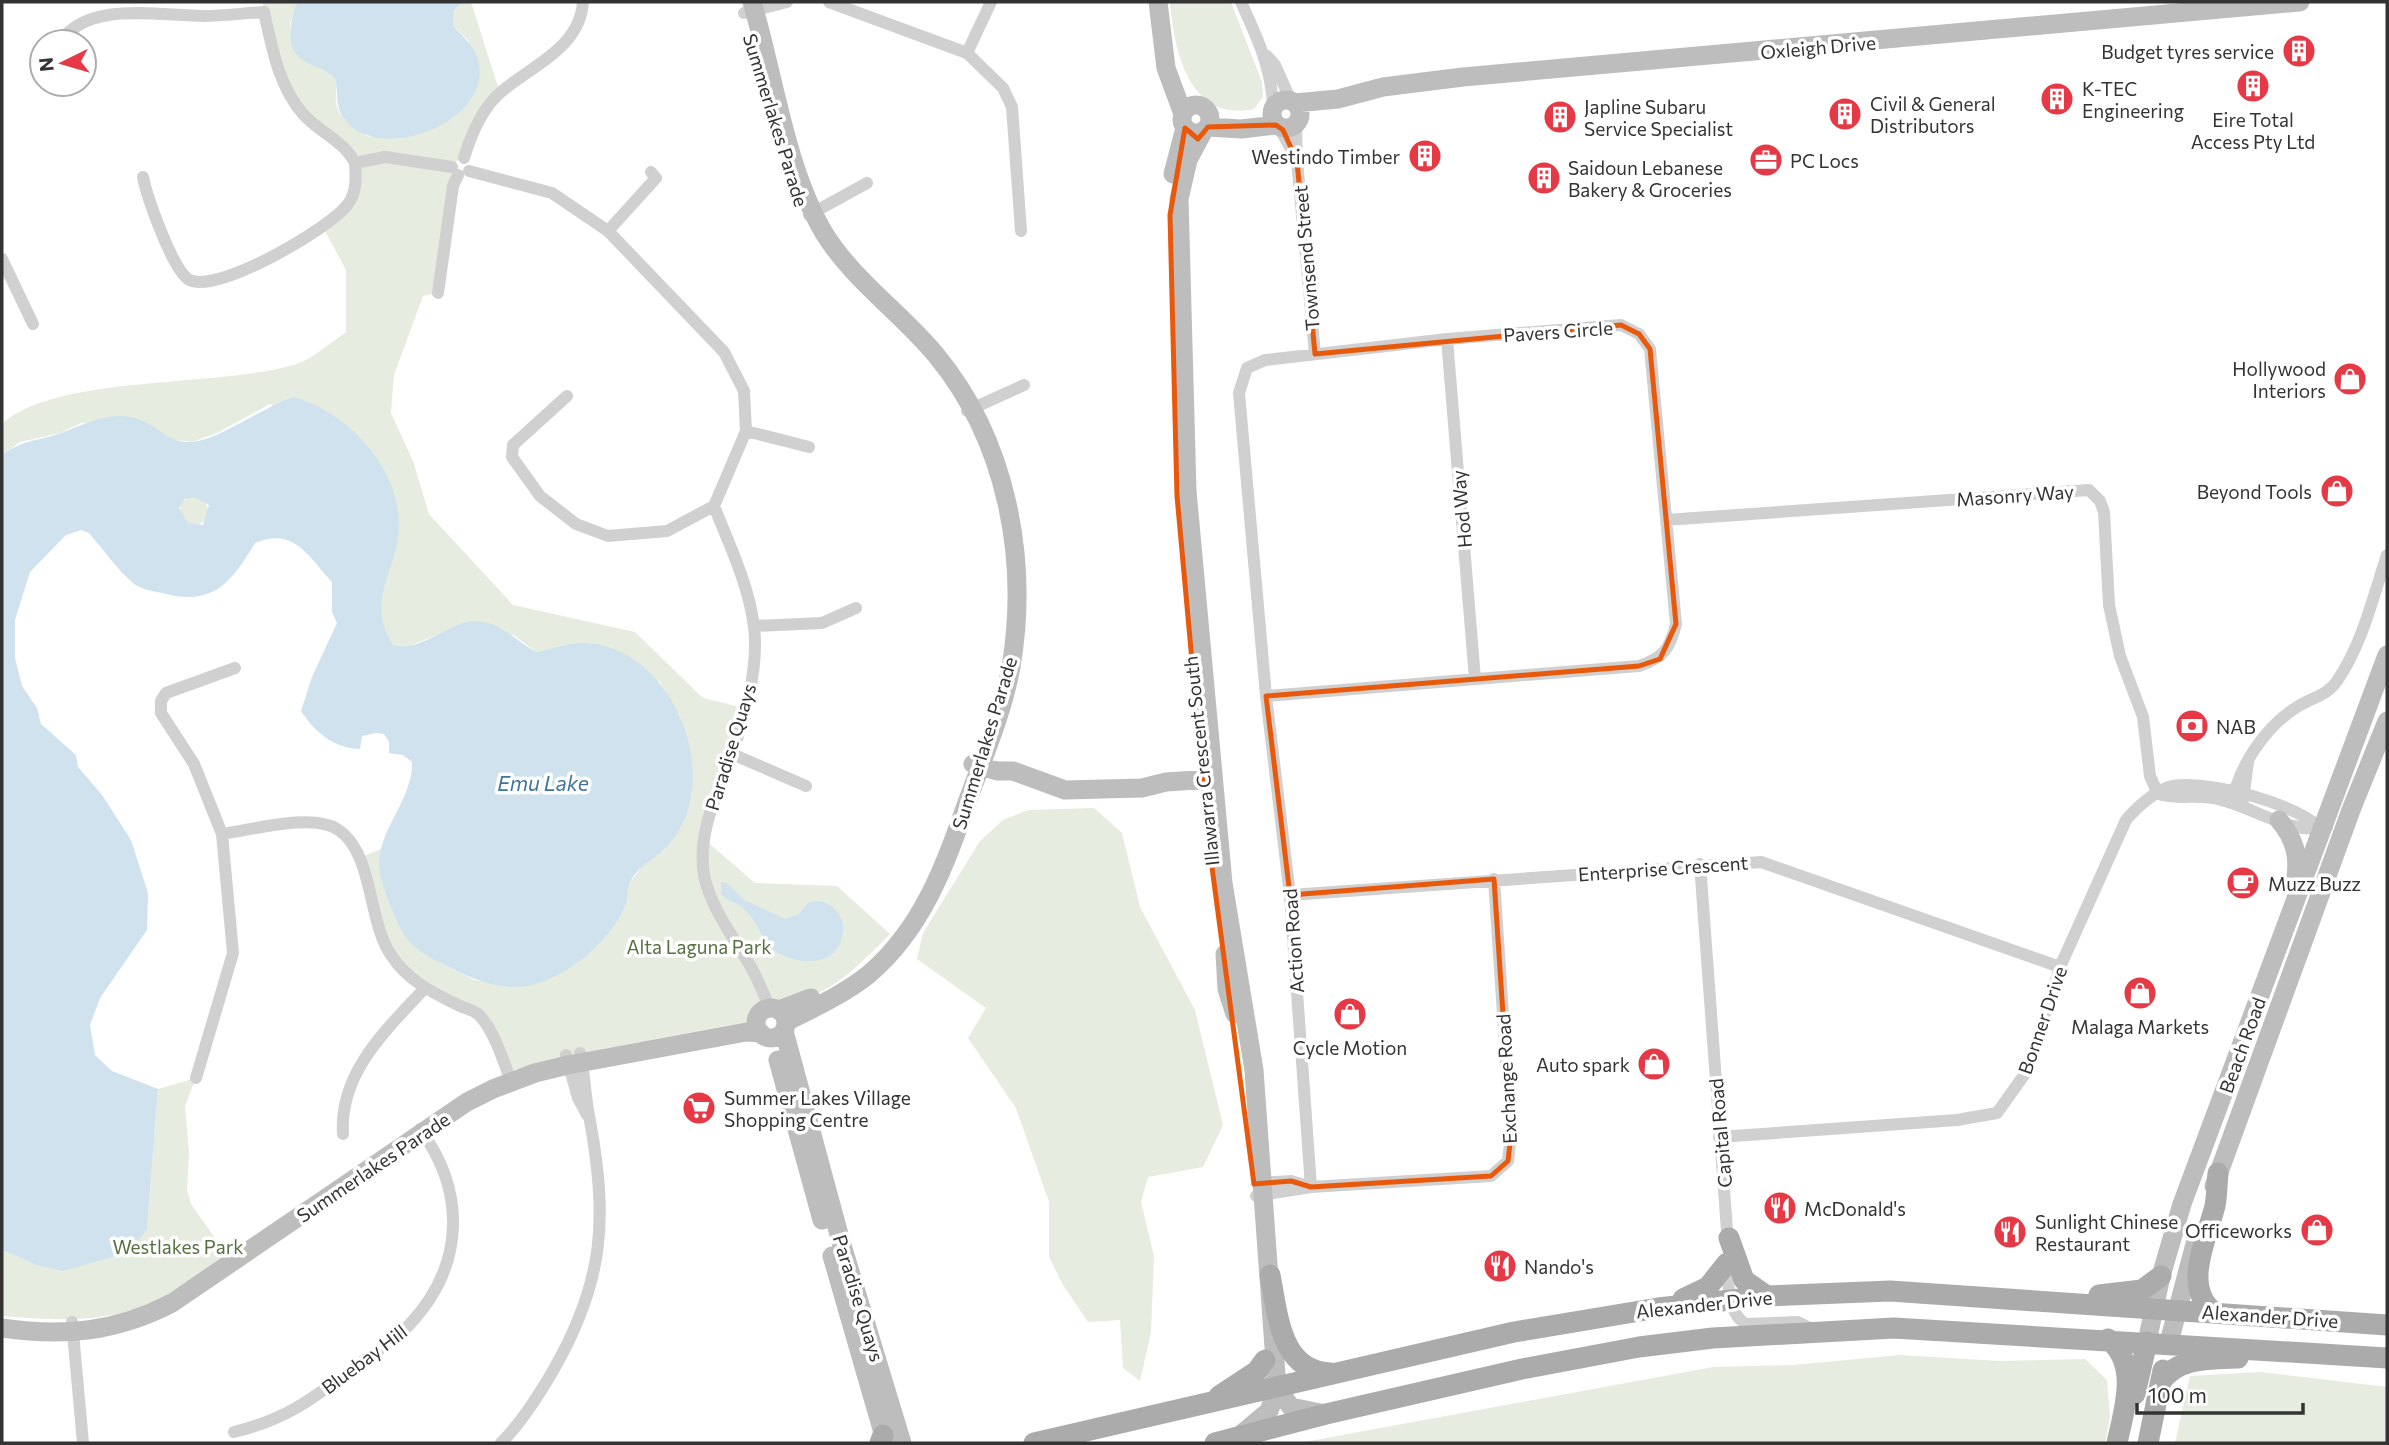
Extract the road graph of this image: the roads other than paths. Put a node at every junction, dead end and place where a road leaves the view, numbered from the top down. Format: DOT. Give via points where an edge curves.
graph roads {
  1 [pos="583,2"];
  2 [pos="787,2"];
  3 [pos="830,2"];
  4 [pos="991,2"];
  5 [pos="1158,2"];
  6 [pos="1241,2"];
  7 [pos="2300,2"];
  8 [pos="748,7"];
  9 [pos="73,28"];
  10 [pos="1262,50"];
  11 [pos="967,53"];
  12 [pos="1285,114"];
  13 [pos="1198,119"];
  14 [pos="355,163"];
  15 [pos="460,171"];
  16 [pos="651,172"];
  17 [pos="143,177"];
  18 [pos="866,183"];
  19 [pos="810,215"];
  20 [pos="608,231"];
  21 [pos="1021,231"];
  22 [pos="2,259"];
  23 [pos="438,293"];
  24 [pos="33,324"];
  25 [pos="1447,340"];
  26 [pos="1315,354"];
  27 [pos="1024,384"];
  28 [pos="567,396"];
  29 [pos="968,411"];
  30 [pos="746,431"];
  31 [pos="809,447"];
  32 [pos="713,506"];
  33 [pos="1666,520"];
  34 [pos="2387,555"];
  35 [pos="856,608"];
  36 [pos="754,626"];
  37 [pos="2387,655"];
  38 [pos="235,668"];
  39 [pos="1475,679"];
  40 [pos="1266,696"];
  41 [pos="2387,721"];
  42 [pos="732,754"];
  43 [pos="979,758"];
  44 [pos="1207,785"];
  45 [pos="806,786"];
  46 [pos="2158,794"];
  47 [pos="2238,799"];
  48 [pos="2351,810"];
  49 [pos="2279,820"];
  50 [pos="2321,828"];
  51 [pos="222,834"];
  52 [pos="2334,857"];
  53 [pos="1700,864"];
  54 [pos="1494,879"];
  55 [pos="1290,894"];
  56 [pos="2286,924"];
  57 [pos="2060,967"];
  58 [pos="425,988"];
  59 [pos="771,1022"];
  60 [pos="2265,1046"];
  61 [pos="574,1059"];
  62 [pos="509,1077"];
  63 [pos="196,1078"];
  64 [pos="2223,1097"];
  65 [pos="420,1130"];
  66 [pos="343,1134"];
  67 [pos="1719,1137"];
  68 [pos="2218,1173"];
  69 [pos="1311,1187"];
  70 [pos="1259,1189"];
  71 [pos="1729,1238"];
  72 [pos="1727,1263"];
  73 [pos="1270,1275"];
  74 [pos="2161,1276"];
  75 [pos="1768,1296"];
  76 [pos="2014,1297"];
  77 [pos="1732,1300"];
  78 [pos="1658,1308"];
  79 [pos="2154,1309"];
  80 [pos="2176,1310"];
  81 [pos="2215,1313"];
  82 [pos="2,1318"];
  83 [pos="2387,1325"];
  84 [pos="73,1327"];
  85 [pos="2,1328"];
  86 [pos="1816,1331"];
  87 [pos="2108,1339"];
  88 [pos="2147,1342"];
  89 [pos="2169,1342"];
  90 [pos="2324,1354"];
  91 [pos="2387,1358"];
  92 [pos="1265,1360"];
  93 [pos="1340,1374"];
  94 [pos="2161,1382"];
  95 [pos="1277,1389"];
  96 [pos="1191,1408"];
  97 [pos="1326,1414"];
  98 [pos="234,1432"];
  99 [pos="1238,1437"];
  100 [pos="888,1441"];
  101 [pos="83,1443"];
  102 [pos="501,1443"];
  103 [pos="1034,1443"];
  104 [pos="1215,1443"];
  105 [pos="2117,1443"];
  106 [pos="2124,1443"];
  107 [pos="2148,1443"];
  1 -- 15 [label="street" via="575,28 558,51 500,93 484,111 464,158 468,161"];
  2 -- 8 [label="street"];
  3 -- 11 [label="street"];
  4 -- 11 [label="street"];
  5 -- 13 [label="street" via="1169,79"];
  6 -- 10 [label="street, Townsend Street"];
  7 -- 12 [label="street, Oxleigh Drive" via="1463,77 1383,87"];
  8 -- 19 [label="street, Summerlakes Parade"];
  9 -- 14 [label="street" via="95,17 143,12 210,16 264,12 279,74 289,94 303,114 341,143"];
  10 -- 12 [label="street, Townsend Street"];
  10 -- 12 [label="street, Townsend Street" via="1275,65"];
  11 -- 21 [label="street" via="1003,88 1012,107"];
  12 -- 13 [label="street, Oxleigh Drive" via="1241,129"];
  12 -- 26 [label="street, Townsend Street" via="1297,161"];
  13 -- 44 [label="street, Illawarra Crescent South" via="1174,167 1170,215 1177,496"];
  14 -- 15 [label="street" via="384,157"];
  14 -- 17 [label="street" via="354,192 340,213 257,265 208,284 196,283 180,270 150,205"];
  15 -- 20 [label="street" via="552,193"];
  15 -- 23 [label="street"];
  16 -- 20 [label="street" via="656,178"];
  18 -- 19 [label="street"];
  19 -- 29 [label="street, Summerlakes Parade" via="839,255 936,355"];
  20 -- 30 [label="street" via="724,352 744,391"];
  22 -- 24 [label="street"];
  25 -- 26 [label="street, Pavers Circle"];
  25 -- 33 [label="street, Pavers Circle" via="1621,325 1639,334 1650,349"];
  25 -- 39 [label="street, Hod Way"];
  26 -- 40 [label="street, Pavers Circle" via="1265,360 1247,368 1239,393"];
  27 -- 29 [label="street"];
  28 -- 32 [label="street" via="513,445 512,457 540,496 576,524 608,536 667,531"];
  29 -- 43 [label="street, Summerlakes Parade" via="993,454 1008,505 1018,576 1010,671"];
  30 -- 31 [label="street"];
  30 -- 32 [label="street"];
  32 -- 36 [label="street, Paradise Quays" via="735,557"];
  33 -- 39 [label="street, Pavers Circle" via="1676,624 1672,642 1660,659 1639,666"];
  33 -- 46 [label="street, Masonry Way" via="2088,490 2104,512 2109,605 2120,656 2143,717 2150,776"];
  34 -- 47 [label="street" via="2353,653 2337,682 2271,727 2248,762"];
  35 -- 36 [label="street" via="822,623"];
  36 -- 42 [label="street, Paradise Quays" via="749,690"];
  37 -- 50 [label="street, Beach Road"];
  38 -- 51 [label="street" via="166,693 161,701 161,713 194,764"];
  39 -- 40 [label="street, Pavers Circle"];
  40 -- 55 [label="street, Action Road"];
  41 -- 48 [label="street, Beach Road"];
  42 -- 45 [label="street"];
  42 -- 59 [label="street, Paradise Quays" via="702,837 704,875 717,912 758,982"];
  43 -- 44 [label="street" via="1065,790 1142,788 1166,782"];
  43 -- 59 [label="street, Summerlakes Parade" via="935,867 898,928 871,958 835,986"];
  44 -- 70 [label="street, Illawarra Crescent South" via="1227,989 1238,1030"];
  46 -- 47 [label="street, Bonner Drive" via="2171,786"];
  46 -- 57 [label="street, Bonner Drive" via="2126,820"];
  47 -- 49 [label="street, Bonner Drive"];
  47 -- 50 [label="street, Bonner Drive" via="2311,818"];
  48 -- 50 [label="street" via="2338,822"];
  48 -- 52 [label="street, Beach Road"];
  49 -- 50 [label="street, Bonner Drive" via="2306,830"];
  49 -- 56 [label="street" via="2290,834 2297,860"];
  50 -- 52 [label="street"];
  50 -- 56 [label="street, Beach Road"];
  51 -- 58 [label="street" via="313,821 337,829 355,846 390,954"];
  51 -- 63 [label="street" via="233,953"];
  52 -- 60 [label="street, Beach Road"];
  53 -- 54 [label="street, Enterprise Crescent"];
  53 -- 57 [label="street, Enterprise Crescent" via="1761,862"];
  53 -- 67 [label="street, Capital Road"];
  54 -- 55 [label="street, Enterprise Crescent"];
  54 -- 69 [label="street, Exchange Road" via="1511,1135 1508,1161 1492,1176"];
  55 -- 69 [label="street, Action Road"];
  56 -- 64 [label="street, Beach Road"];
  57 -- 67 [label="street, Bonner Drive" via="2027,1071 1997,1112 1957,1120"];
  58 -- 62 [label="street" via="477,1013"];
  58 -- 66 [label="street" via="376,1041 350,1085 342,1110"];
  59 -- 61 [label="street, Summerlakes Parade"];
  59 -- 100 [label="street, Paradise Quays"];
  60 -- 64 [label="street" via="2245,1058 2233,1091"];
  60 -- 68 [label="street, Beach Road"];
  61 -- 62 [label="street, Summerlakes Parade"];
  61 -- 102 [label="street" via="601,1188 595,1271 568,1343 543,1387"];
  62 -- 65 [label="street, Summerlakes Parade" via="465,1094"];
  64 -- 74 [label="street, Beach Road" via="2182,1204"];
  65 -- 84 [label="street, Summerlakes Parade" via="164,1297"];
  65 -- 98 [label="street, Bluebay Hill" via="447,1182 454,1219 447,1268 432,1298 408,1327 304,1405 282,1418"];
  67 -- 71 [label="street, Capital Road"];
  68 -- 80 [label="street, Beach Road"];
  68 -- 81 [label="main road" via="2216,1203 2197,1284 2201,1299"];
  69 -- 70 [label="street, Exchange Road" via="1291,1181"];
  70 -- 73 [label="street, Illawarra Crescent South"];
  70 -- 92 [label="street, Illawarra Crescent South"];
  71 -- 72 [label="street, Capital Road"];
  71 -- 75 [label="main road" via="1744,1280"];
  72 -- 77 [label="street, Capital Road"];
  72 -- 78 [label="main road" via="1700,1292"];
  73 -- 93 [label="main road" via="1292,1357 1312,1371"];
  73 -- 95 [label="street, Illawarra Crescent South"];
  74 -- 76 [label="main road" via="2150,1287 2118,1294 2046,1292"];
  74 -- 79 [label="street, Beach Road"];
  75 -- 76 [label="main road, Alexander Drive" via="1890,1291"];
  75 -- 77 [label="main road, Alexander Drive"];
  76 -- 79 [label="main road, Alexander Drive"];
  77 -- 78 [label="main road, Alexander Drive"];
  77 -- 86 [label="street" via="1735,1314 1746,1324 1798,1322"];
  78 -- 93 [label="main road, Alexander Drive" via="1514,1332"];
  79 -- 80 [label="main road, Alexander Drive"];
  79 -- 88 [label="street, Beach Road"];
  80 -- 81 [label="main road, Alexander Drive"];
  80 -- 89 [label="street, Beach Road"];
  81 -- 83 [label="main road, Alexander Drive"];
  82 -- 84 [label="street, Summerlakes Parade"];
  84 -- 85 [label="street, Summerlakes Parade"];
  84 -- 101 [label="street"];
  86 -- 87 [label="main road, Alexander Drive" via="1894,1328"];
  86 -- 97 [label="main road, Alexander Drive" via="1639,1347"];
  87 -- 88 [label="main road, Alexander Drive"];
  87 -- 105 [label="main road" via="2121,1352 2127,1375"];
  88 -- 89 [label="main road, Alexander Drive"];
  88 -- 106 [label="main road, Beach Road"];
  89 -- 90 [label="main road, Alexander Drive"];
  89 -- 94 [label="main road, Beach Road"];
  90 -- 91 [label="main road, Alexander Drive"];
  90 -- 94 [label="main road" via="2185,1363 2174,1367"];
  92 -- 95 [label="street, Illawarra Crescent South"];
  92 -- 96 [label="main road" via="1227,1392"];
  93 -- 95 [label="main road, Alexander Drive"];
  94 -- 107 [label="main road, Beach Road"];
  95 -- 96 [label="main road, Alexander Drive"];
  95 -- 97 [label="street, Illawarra Crescent South" via="1291,1407"];
  95 -- 99 [label="street" via="1269,1411"];
  96 -- 103 [label="main road, Alexander Drive"];
  97 -- 99 [label="main road, Alexander Drive"];
  99 -- 104 [label="main road, Alexander Drive"];
}
